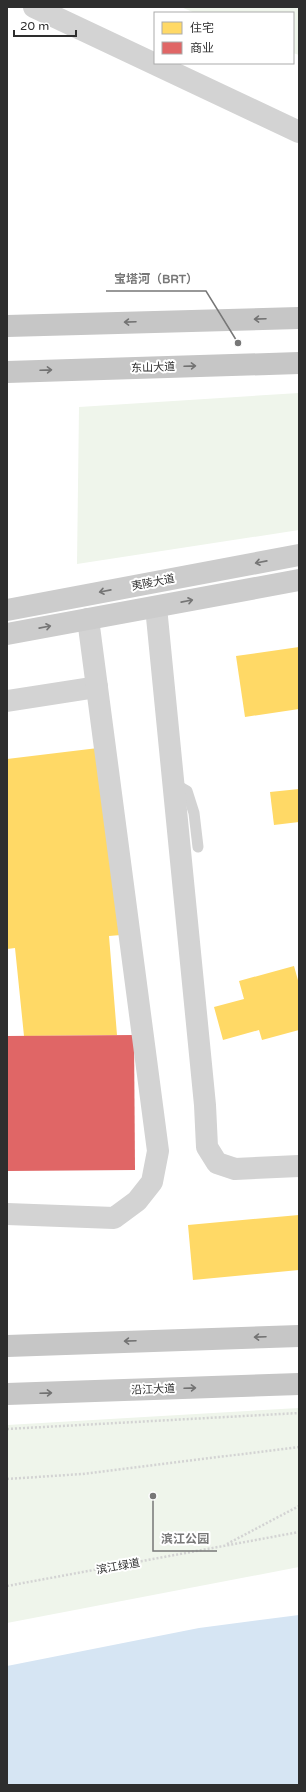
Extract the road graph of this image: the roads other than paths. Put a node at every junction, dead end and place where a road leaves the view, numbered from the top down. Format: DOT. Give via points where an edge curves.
graph roads {
  1 [pos="34,7"];
  2 [pos="154,64"];
  3 [pos="155,64"];
  4 [pos="299,132"];
  5 [pos="299,318"];
  6 [pos="7,326"];
  7 [pos="299,363"];
  8 [pos="7,372"];
  9 [pos="299,555"];
  10 [pos="299,580"];
  11 [pos="156,607"];
  12 [pos="7,610"];
  13 [pos="88,619"];
  14 [pos="7,634"];
  15 [pos="97,687"];
  16 [pos="7,701"];
  17 [pos="173,783"];
  18 [pos="198,847"];
  19 [pos="299,1166"];
  20 [pos="7,1214"];
  21 [pos="299,1336"];
  22 [pos="7,1346"];
  23 [pos="299,1384"];
  24 [pos="7,1394"];
  1 -- 2 [label="street"];
  3 -- 4 [label="street"];
  5 -- 6 [label="main road, one-way"];
  8 -- 7 [label="main road, 东山大道, one-way"];
  9 -- 12 [label="main road, 夷陵大道, one-way"];
  11 -- 10 [label="main road, one-way"];
  11 -- 13 [label="main road"];
  11 -- 17 [label="street"];
  14 -- 13 [label="main road, one-way"];
  13 -- 15 [label="street"];
  15 -- 16 [label="street"];
  15 -- 20 [label="street" via="158,1151 152,1182 137,1201 114,1218"];
  17 -- 18 [label="lane" via="187,791 194,813"];
  17 -- 19 [label="street" via="207,1147 217,1163 234,1169"];
  21 -- 22 [label="main road, one-way"];
  24 -- 23 [label="main road, 沿江大道, one-way"];
}
